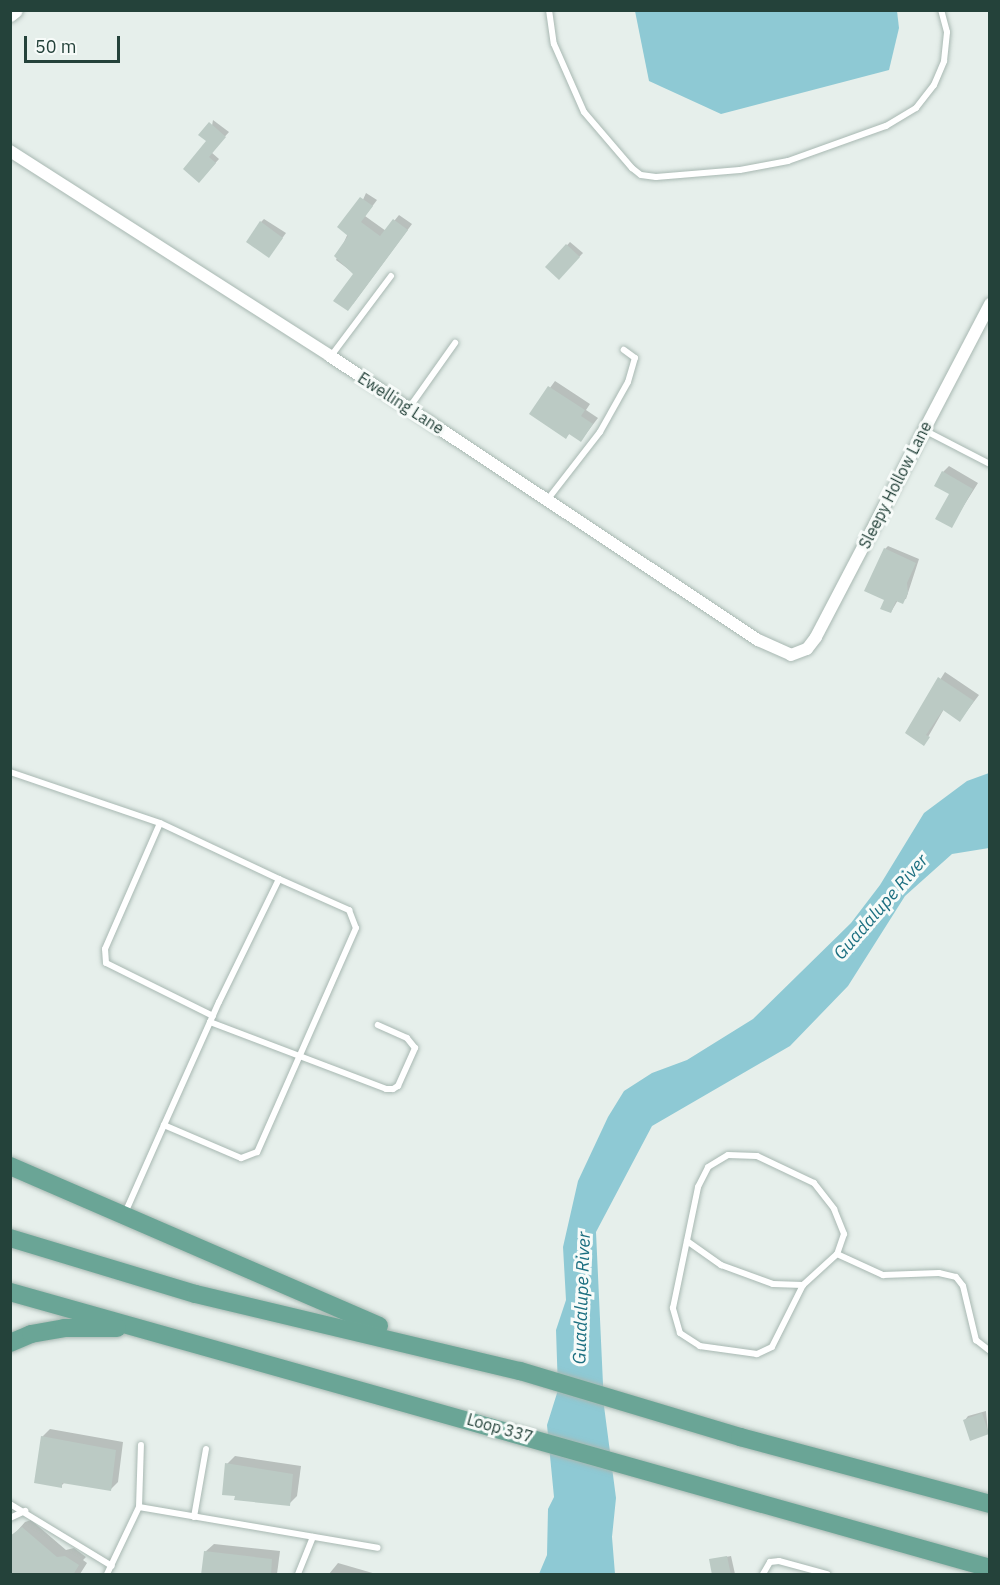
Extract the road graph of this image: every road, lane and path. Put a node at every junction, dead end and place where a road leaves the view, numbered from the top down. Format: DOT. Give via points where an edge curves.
graph roads {
  1 [pos="15,10"];
  2 [pos="549,10"];
  3 [pos="942,10"];
  4 [pos="10,14"];
  5 [pos="10,151"];
  6 [pos="391,276"];
  7 [pos="990,304"];
  8 [pos="455,343"];
  9 [pos="624,350"];
  10 [pos="330,356"];
  11 [pos="409,408"];
  12 [pos="923,429"];
  13 [pos="990,464"];
  14 [pos="548,499"];
  15 [pos="791,655"];
  16 [pos="10,772"];
  17 [pos="160,823"];
  18 [pos="279,879"];
  19 [pos="211,1019"];
  20 [pos="378,1025"];
  21 [pos="299,1056"];
  22 [pos="164,1125"];
  23 [pos="10,1166"];
  24 [pos="124,1215"];
  25 [pos="10,1238"];
  26 [pos="687,1241"];
  27 [pos="837,1254"];
  28 [pos="803,1285"];
  29 [pos="10,1292"];
  30 [pos="140,1328"];
  31 [pos="10,1343"];
  32 [pos="422,1345"];
  33 [pos="990,1351"];
  34 [pos="141,1445"];
  35 [pos="206,1449"];
  36 [pos="10,1504"];
  37 [pos="990,1504"];
  38 [pos="139,1507"];
  39 [pos="25,1511"];
  40 [pos="194,1517"];
  41 [pos="10,1518"];
  42 [pos="845,1525"];
  43 [pos="313,1537"];
  44 [pos="378,1548"];
  45 [pos="112,1566"];
  46 [pos="990,1568"];
  47 [pos="107,1575"];
  48 [pos="298,1575"];
  49 [pos="763,1575"];
  50 [pos="826,1575"];
  51 [pos="973,1575"];
  1 -- 4 [label="street"];
  2 -- 3 [label="lane" via="554,44 584,112 632,168 641,175 656,177 740,170 788,160 841,145 886,126 916,108 934,85 944,61 947,32"];
  5 -- 10 [label="street, Ewelling Lane"];
  6 -- 10 [label="lane"];
  7 -- 12 [label="street, Sleepy Hollow Lane"];
  8 -- 11 [label="lane"];
  9 -- 14 [label="lane" via="635,358 628,382 600,432"];
  10 -- 11 [label="street, Ewelling Lane"];
  11 -- 14 [label="street, Ewelling Lane"];
  12 -- 13 [label="lane"];
  12 -- 15 [label="street, Sleepy Hollow Lane" via="816,637 807,649"];
  14 -- 15 [label="street, Ewelling Lane" via="758,640"];
  16 -- 17 [label="lane"];
  17 -- 18 [label="lane"];
  17 -- 19 [label="lane" via="105,949 106,963"];
  18 -- 19 [label="lane"];
  18 -- 21 [label="lane" via="349,910 355,922"];
  19 -- 21 [label="lane"];
  19 -- 22 [label="lane"];
  20 -- 21 [label="lane" via="407,1038 416,1048 393,1089"];
  21 -- 22 [label="lane" via="260,1148 251,1156 241,1158"];
  22 -- 24 [label="lane"];
  23 -- 24 [label="main road"];
  24 -- 32 [label="main road"];
  25 -- 32 [label="main road" via="196,1294"];
  26 -- 27 [label="lane" via="698,1187 708,1167 728,1155 757,1156 814,1183 834,1209 844,1234"];
  26 -- 28 [label="lane" via="721,1265 773,1284"];
  26 -- 28 [label="lane" via="673,1308 680,1333 700,1347 757,1354 772,1347"];
  27 -- 28 [label="lane"];
  27 -- 33 [label="lane" via="883,1275 939,1273 956,1277 963,1286 976,1340"];
  29 -- 30 [label="main road, Loop 337"];
  30 -- 31 [label="main road" via="64,1328 31,1334"];
  30 -- 42 [label="main road, Loop 337"];
  32 -- 37 [label="main road"];
  34 -- 38 [label="lane"];
  35 -- 40 [label="lane"];
  36 -- 39 [label="lane"];
  38 -- 40 [label="lane"];
  38 -- 45 [label="lane"];
  39 -- 41 [label="lane"];
  39 -- 45 [label="lane"];
  40 -- 43 [label="lane"];
  42 -- 46 [label="main road, Loop 337"];
  42 -- 51 [label="main road" via="855,1538"];
  43 -- 44 [label="lane"];
  43 -- 48 [label="lane"];
  45 -- 47 [label="lane"];
  49 -- 50 [label="lane" via="770,1562 779,1561"];
}
